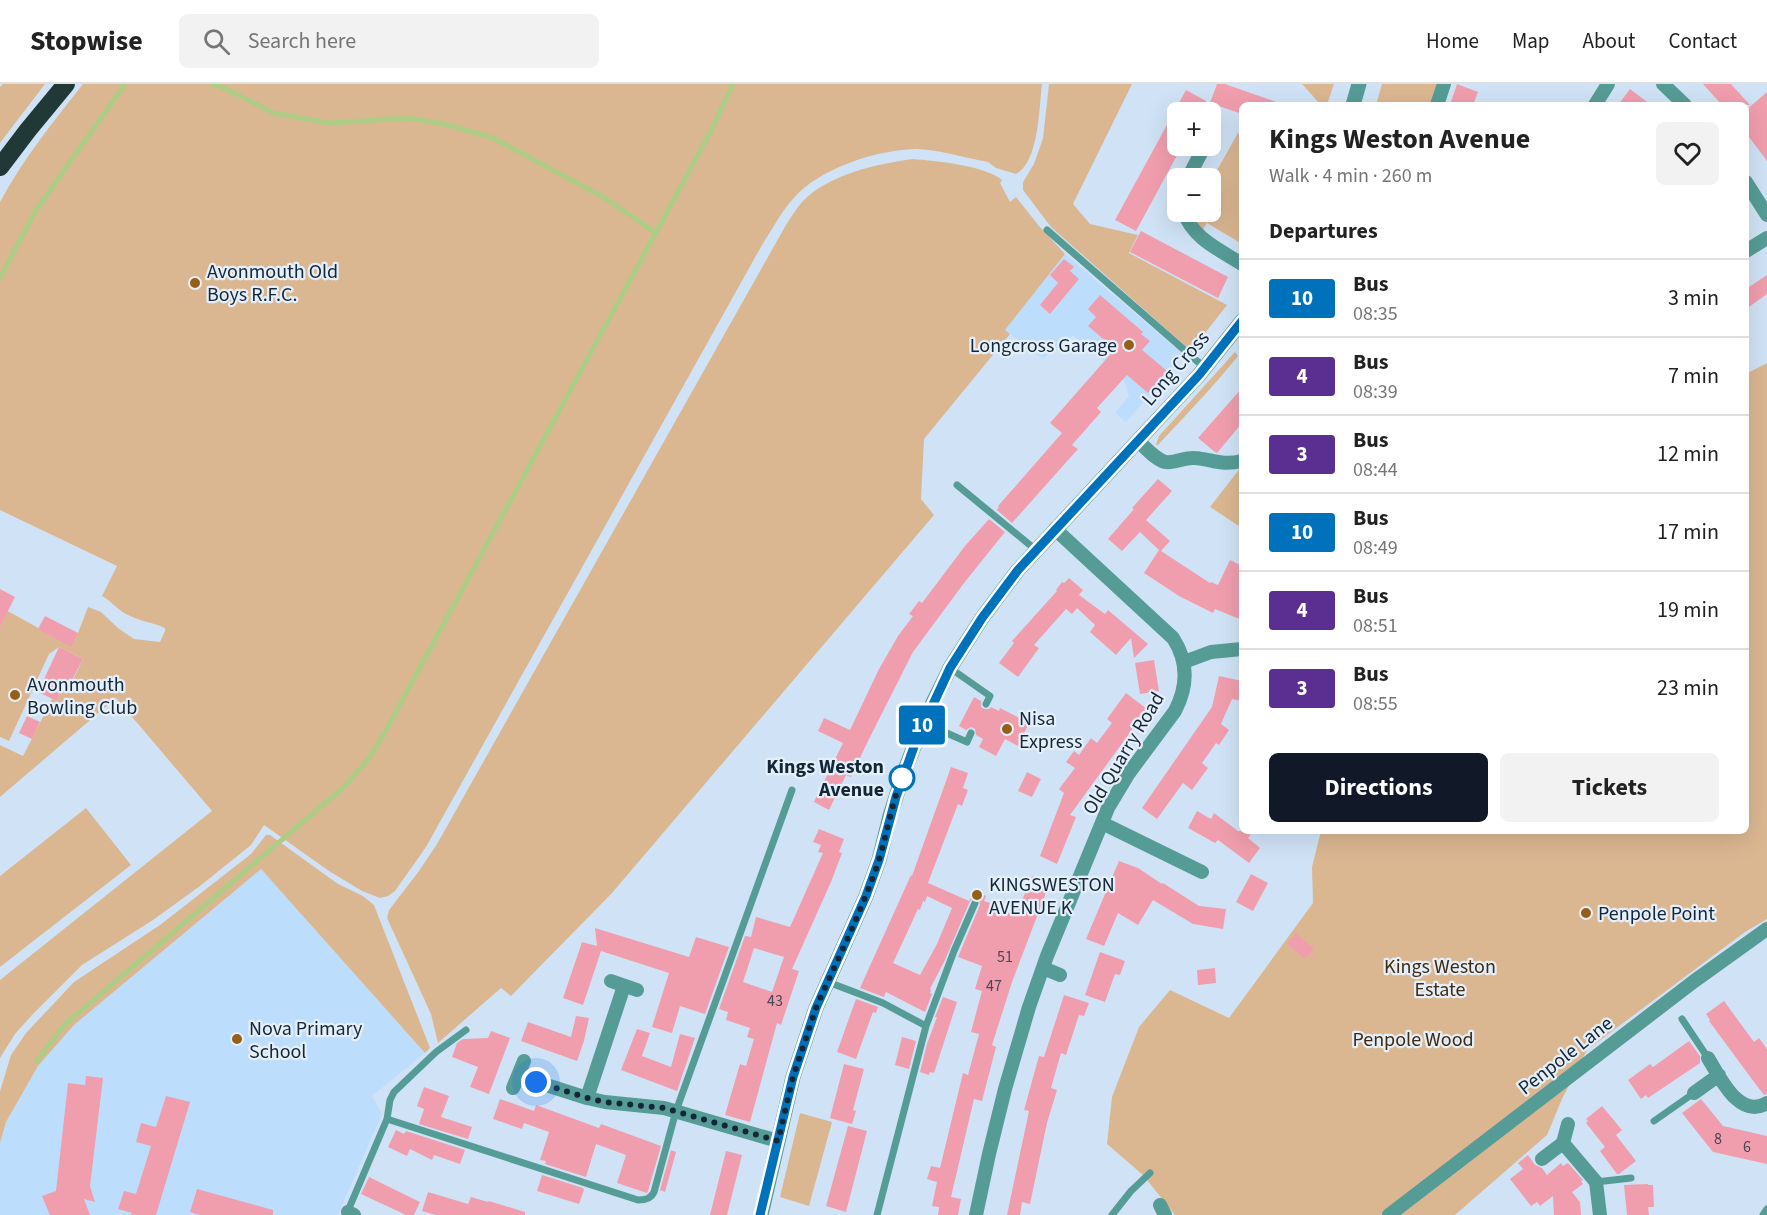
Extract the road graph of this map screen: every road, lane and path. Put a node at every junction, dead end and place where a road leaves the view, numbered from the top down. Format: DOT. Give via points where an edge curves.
graph roads {
  1 [pos="66,84"];
  2 [pos="1359,84"];
  3 [pos="1444,84"];
  4 [pos="1608,84"];
  5 [pos="1663,84"];
  6 [pos="1354,102"];
  7 [pos="1438,102"];
  8 [pos="1597,102"];
  9 [pos="1682,102"];
  10 [pos="0,167"];
  11 [pos="1749,188"];
  12 [pos="1767,215"];
  13 [pos="1188,222"];
  14 [pos="1047,230"];
  15 [pos="1767,238"];
  16 [pos="1749,249"];
  17 [pos="1239,262"];
  18 [pos="1239,325"];
  19 [pos="1205,368"];
  20 [pos="1138,441"];
  21 [pos="1239,461"];
  22 [pos="957,485"];
  23 [pos="1055,529"];
  24 [pos="1036,550"];
  25 [pos="1239,649"];
  26 [pos="1184,662"];
  27 [pos="950,668"];
  28 [pos="986,704"];
  29 [pos="923,723"];
  30 [pos="971,733"];
  31 [pos="792,790"];
  32 [pos="1102,823"];
  33 [pos="1202,872"];
  34 [pos="975,903"];
  35 [pos="1767,929"];
  36 [pos="1042,968"];
  37 [pos="1059,975"];
  38 [pos="828,982"];
  39 [pos="624,986"];
  40 [pos="1682,1019"];
  41 [pos="926,1026"];
  42 [pos="466,1030"];
  43 [pos="1708,1058"];
  44 [pos="524,1061"];
  45 [pos="1719,1076"];
  46 [pos="1694,1093"];
  47 [pos="588,1098"];
  48 [pos="1767,1103"];
  49 [pos="676,1111"];
  50 [pos="387,1119"];
  51 [pos="1654,1121"];
  52 [pos="1568,1124"];
  53 [pos="778,1141"];
  54 [pos="1563,1143"];
  55 [pos="1542,1160"];
  56 [pos="1150,1173"];
  57 [pos="1631,1178"];
  58 [pos="1596,1182"];
  59 [pos="350,1214"];
  60 [pos="760,1215"];
  61 [pos="877,1215"];
  62 [pos="976,1215"];
  63 [pos="1112,1215"];
  64 [pos="1389,1215"];
  65 [pos="1600,1215"];
  1 -- 10 [label="highway"];
  2 -- 6 [label="street"];
  3 -- 7 [label="street"];
  4 -- 8 [label="street"];
  5 -- 9 [label="street"];
  11 -- 12 [label="street"];
  13 -- 17 [label="street" via="1203,239"];
  14 -- 19 [label="lane"];
  15 -- 16 [label="street"];
  18 -- 19 [label="street, Long Cross"];
  19 -- 20 [label="street, Long Cross"];
  20 -- 21 [label="street" via="1166,462 1194,458 1216,463"];
  20 -- 23 [label="street"];
  22 -- 24 [label="lane"];
  23 -- 24 [label="street"];
  23 -- 26 [label="street" via="1167,631"];
  24 -- 27 [label="street" via="982,618"];
  25 -- 26 [label="street" via="1211,652"];
  26 -- 32 [label="street, Old Quarry Road" via="1179,702 1129,773"];
  27 -- 28 [label="lane" via="990,696"];
  27 -- 29 [label="street"];
  29 -- 30 [label="lane" via="967,742"];
  29 -- 38 [label="street" via="866,896"];
  31 -- 49 [label="lane"];
  32 -- 33 [label="street"];
  32 -- 36 [label="street, Old Quarry Road"];
  34 -- 41 [label="lane"];
  35 -- 64 [label="street, Penpole Lane"];
  36 -- 37 [label="street"];
  36 -- 62 [label="street, Old Quarry Road" via="1005,1089"];
  38 -- 41 [label="lane" via="883,1003"];
  38 -- 53 [label="street" via="793,1077"];
  39 -- 47 [label="street"];
  40 -- 43 [label="lane"];
  41 -- 61 [label="lane"];
  42 -- 50 [label="lane" via="396,1089"];
  43 -- 45 [label="street"];
  44 -- 47 [label="street" via="516,1082"];
  45 -- 46 [label="street"];
  45 -- 48 [label="street" via="1734,1098 1745,1106 1754,1108"];
  46 -- 51 [label="lane"];
  47 -- 49 [label="street"];
  49 -- 50 [label="lane" via="654,1192 643,1200"];
  49 -- 53 [label="street"];
  50 -- 59 [label="lane"];
  52 -- 54 [label="street"];
  53 -- 60 [label="street"];
  54 -- 55 [label="street"];
  54 -- 58 [label="street"];
  56 -- 63 [label="lane"];
  57 -- 58 [label="lane"];
  58 -- 65 [label="street"];
}
